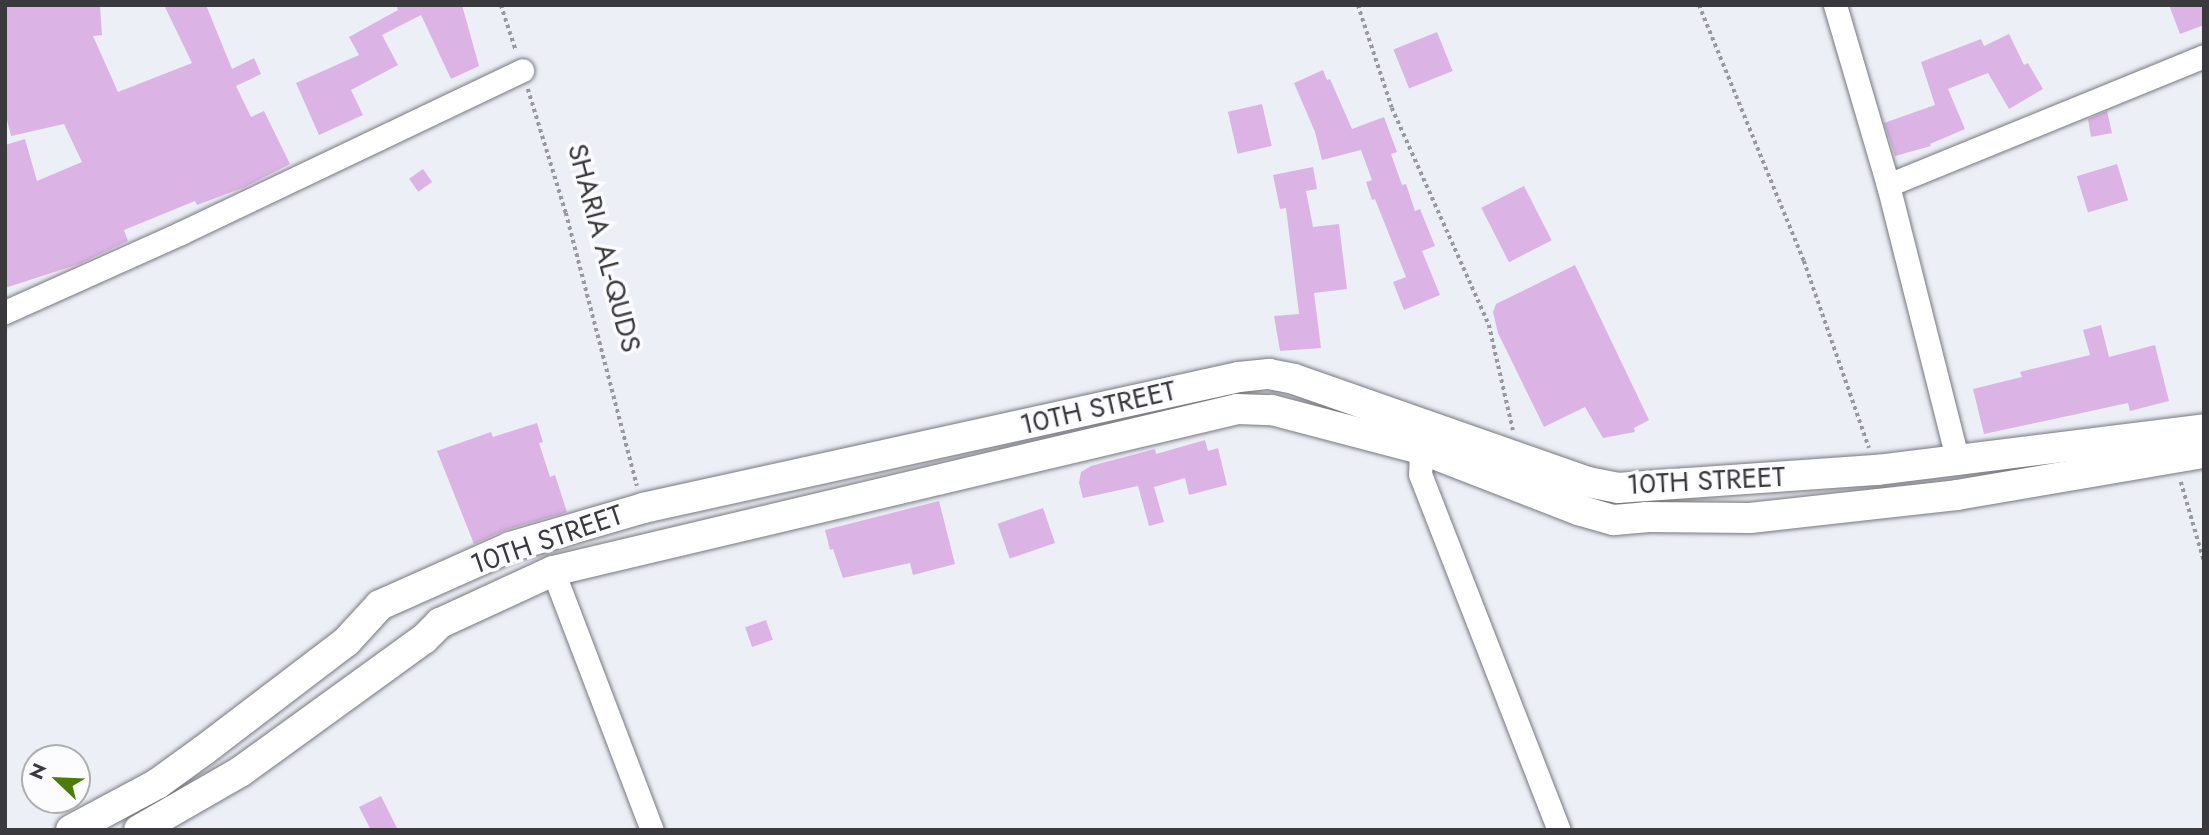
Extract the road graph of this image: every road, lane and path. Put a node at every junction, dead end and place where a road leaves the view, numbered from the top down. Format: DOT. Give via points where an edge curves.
graph roads {
  1 [pos="501,5"];
  2 [pos="1359,5"];
  3 [pos="1699,5"];
  4 [pos="1835,5"];
  5 [pos="2204,57"];
  6 [pos="522,70"];
  7 [pos="1888,185"];
  8 [pos="5,312"];
  9 [pos="2204,429"];
  10 [pos="1421,449"];
  11 [pos="2204,453"];
  12 [pos="1519,456"];
  13 [pos="2174,456"];
  14 [pos="1958,462"];
  15 [pos="1877,470"];
  16 [pos="643,508"];
  17 [pos="2204,561"];
  18 [pos="553,571"];
  19 [pos="71,830"];
  20 [pos="139,830"];
  21 [pos="652,830"];
  22 [pos="1559,830"];
  1 -- 6 [label="path, SHARIA AL-QUDS"];
  2 -- 12 [label="path" via="1392,108 1489,325"];
  3 -- 15 [label="path" via="1804,261"];
  4 -- 7 [label="street"];
  5 -- 7 [label="street"];
  6 -- 8 [label="street"];
  6 -- 16 [label="path, SHARIA AL-QUDS" via="566,213"];
  7 -- 14 [label="street"];
  9 -- 14 [label="main road, 10TH STREET"];
  10 -- 13 [label="main road, 10TH STREET" via="1614,520 1750,518 1957,495"];
  10 -- 18 [label="main road, 10TH STREET" via="1272,410 1237,409"];
  10 -- 22 [label="street" via="1420,474"];
  11 -- 13 [label="main road, 10TH STREET"];
  12 -- 15 [label="main road, 10TH STREET" via="1588,482 1618,488"];
  12 -- 16 [label="main road, 10TH STREET" via="1269,374"];
  13 -- 17 [label="path"];
  14 -- 15 [label="main road, 10TH STREET"];
  16 -- 19 [label="main road, 10TH STREET" via="510,547 380,605 346,642 204,750 157,784"];
  18 -- 20 [label="main road, 10TH STREET" via="440,623 240,772"];
  18 -- 21 [label="street"];
}
